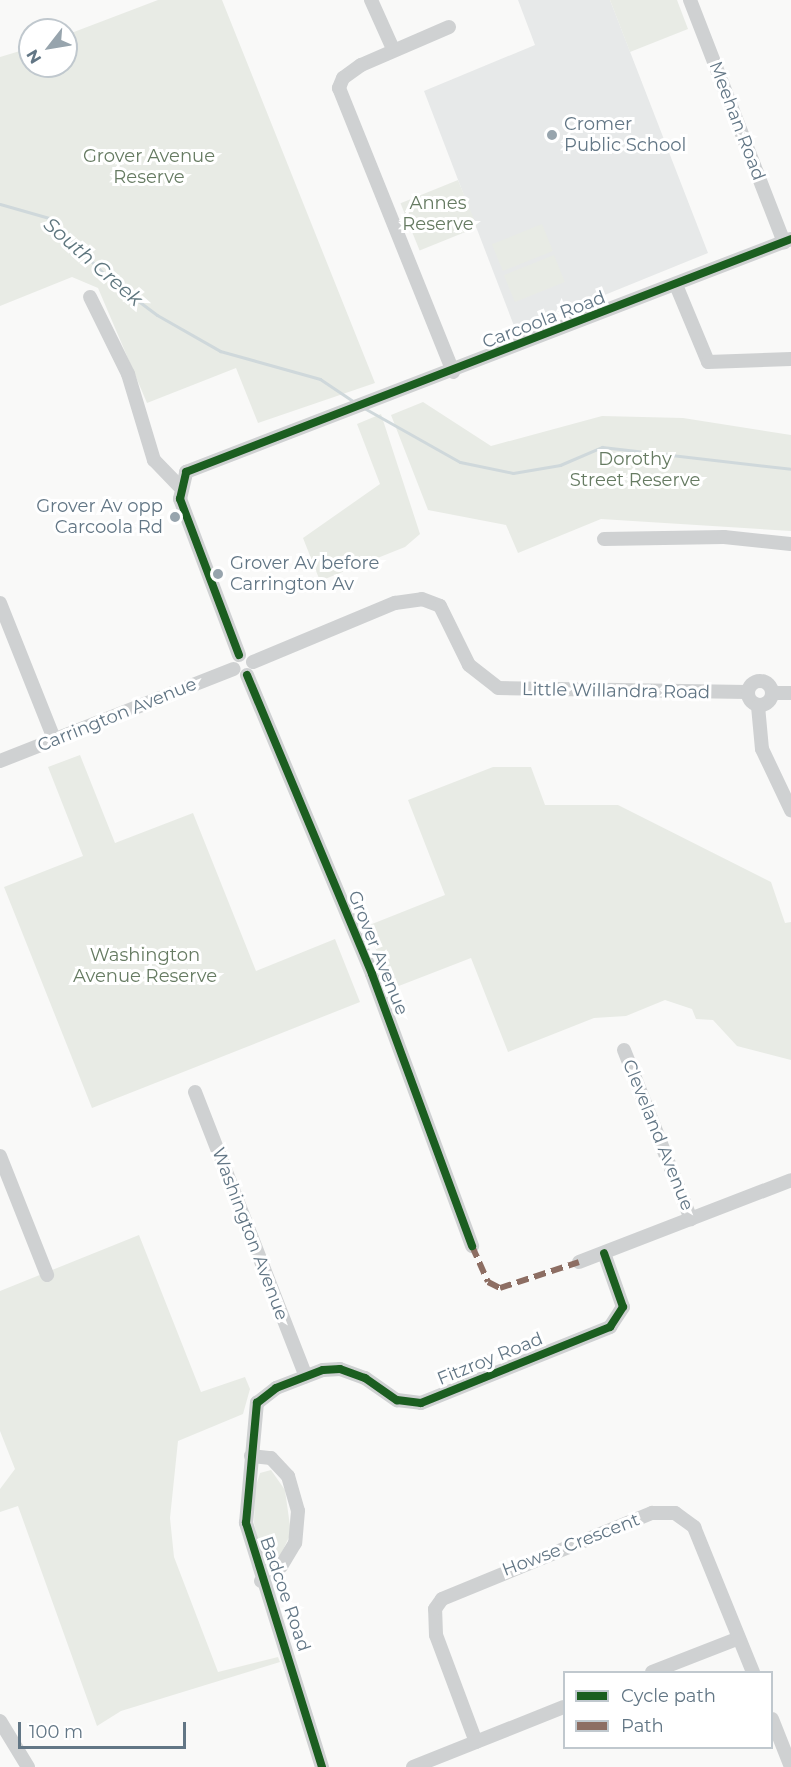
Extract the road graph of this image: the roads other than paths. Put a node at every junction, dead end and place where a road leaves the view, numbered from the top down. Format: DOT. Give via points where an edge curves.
graph roads {
  1 [pos="371,0"];
  2 [pos="690,0"];
  3 [pos="449,27"];
  4 [pos="393,49"];
  5 [pos="788,241"];
  6 [pos="676,285"];
  7 [pos="90,297"];
  8 [pos="791,359"];
  9 [pos="453,372"];
  10 [pos="180,486"];
  11 [pos="604,539"];
  12 [pos="791,544"];
  13 [pos="0,603"];
  14 [pos="239,655"];
  15 [pos="254,662"];
  16 [pos="233,669"];
  17 [pos="247,675"];
  18 [pos="747,692"];
  19 [pos="772,693"];
  20 [pos="791,693"];
  21 [pos="758,706"];
  22 [pos="54,739"];
  23 [pos="0,761"];
  24 [pos="791,810"];
  25 [pos="624,1050"];
  26 [pos="195,1092"];
  27 [pos="0,1156"];
  28 [pos="791,1180"];
  29 [pos="692,1219"];
  30 [pos="472,1246"];
  31 [pos="604,1253"];
  32 [pos="579,1262"];
  33 [pos="47,1275"];
  34 [pos="306,1376"];
  35 [pos="262,1394"];
  36 [pos="251,1456"];
  37 [pos="261,1581"];
  38 [pos="739,1638"];
  39 [pos="655,1671"];
  40 [pos="753,1671"];
  41 [pos="563,1707"];
  42 [pos="1,1719"];
  43 [pos="773,1724"];
  44 [pos="476,1742"];
  45 [pos="27,1767"];
  46 [pos="322,1767"];
  47 [pos="413,1767"];
  48 [pos="791,1767"];
  1 -- 4 [label="street"];
  2 -- 5 [label="street, Meehan Road"];
  3 -- 4 [label="street"];
  4 -- 9 [label="street" via="352,71 339,88"];
  5 -- 6 [label="street, Carcoola Road"];
  6 -- 8 [label="street" via="708,362"];
  6 -- 9 [label="street, Carcoola Road"];
  7 -- 10 [label="street" via="128,374 154,460"];
  9 -- 10 [label="street, Carcoola Road" via="199,466"];
  10 -- 14 [label="street" via="180,500"];
  11 -- 12 [label="street" via="724,537"];
  13 -- 22 [label="street"];
  14 -- 15 [label="street"];
  14 -- 16 [label="street"];
  15 -- 17 [label="street"];
  15 -- 18 [label="street, Little Willandra Road" via="411,598 431,602 451,619 469,664 486,682 515,690"];
  16 -- 17 [label="street"];
  16 -- 22 [label="street, Carrington Avenue"];
  17 -- 30 [label="street, Grover Avenue" via="372,974"];
  18 -- 19 [label="street, Little Willandra Road" via="760,681"];
  18 -- 21 [label="street"];
  19 -- 20 [label="street"];
  19 -- 21 [label="street"];
  21 -- 24 [label="street" via="762,749"];
  22 -- 23 [label="street, Carrington Avenue"];
  25 -- 29 [label="street, Cleveland Avenue"];
  26 -- 34 [label="street, Washington Avenue"];
  27 -- 33 [label="street"];
  28 -- 29 [label="street"];
  29 -- 31 [label="street"];
  31 -- 32 [label="street"];
  31 -- 34 [label="street, Fitzroy Road" via="623,1307 614,1325 601,1331 421,1403 397,1400 354,1372 323,1370"];
  34 -- 35 [label="street, Fitzroy Road"];
  35 -- 36 [label="street, Badcoe Road" via="252,1415"];
  36 -- 37 [label="street, Badcoe Road" via="246,1523"];
  36 -- 37 [label="street, Badcoe Road" via="271,1458 288,1476 298,1511 295,1543 281,1566"];
  37 -- 46 [label="street, Badcoe Road" via="297,1676"];
  38 -- 39 [label="street"];
  38 -- 40 [label="street, Howse Crescent"];
  38 -- 44 [label="street, Howse Crescent" via="694,1527 668,1511 460,1588 442,1599 434,1622"];
  41 -- 44 [label="street"];
  42 -- 45 [label="street"];
  43 -- 48 [label="street"];
  44 -- 47 [label="street"];
}
